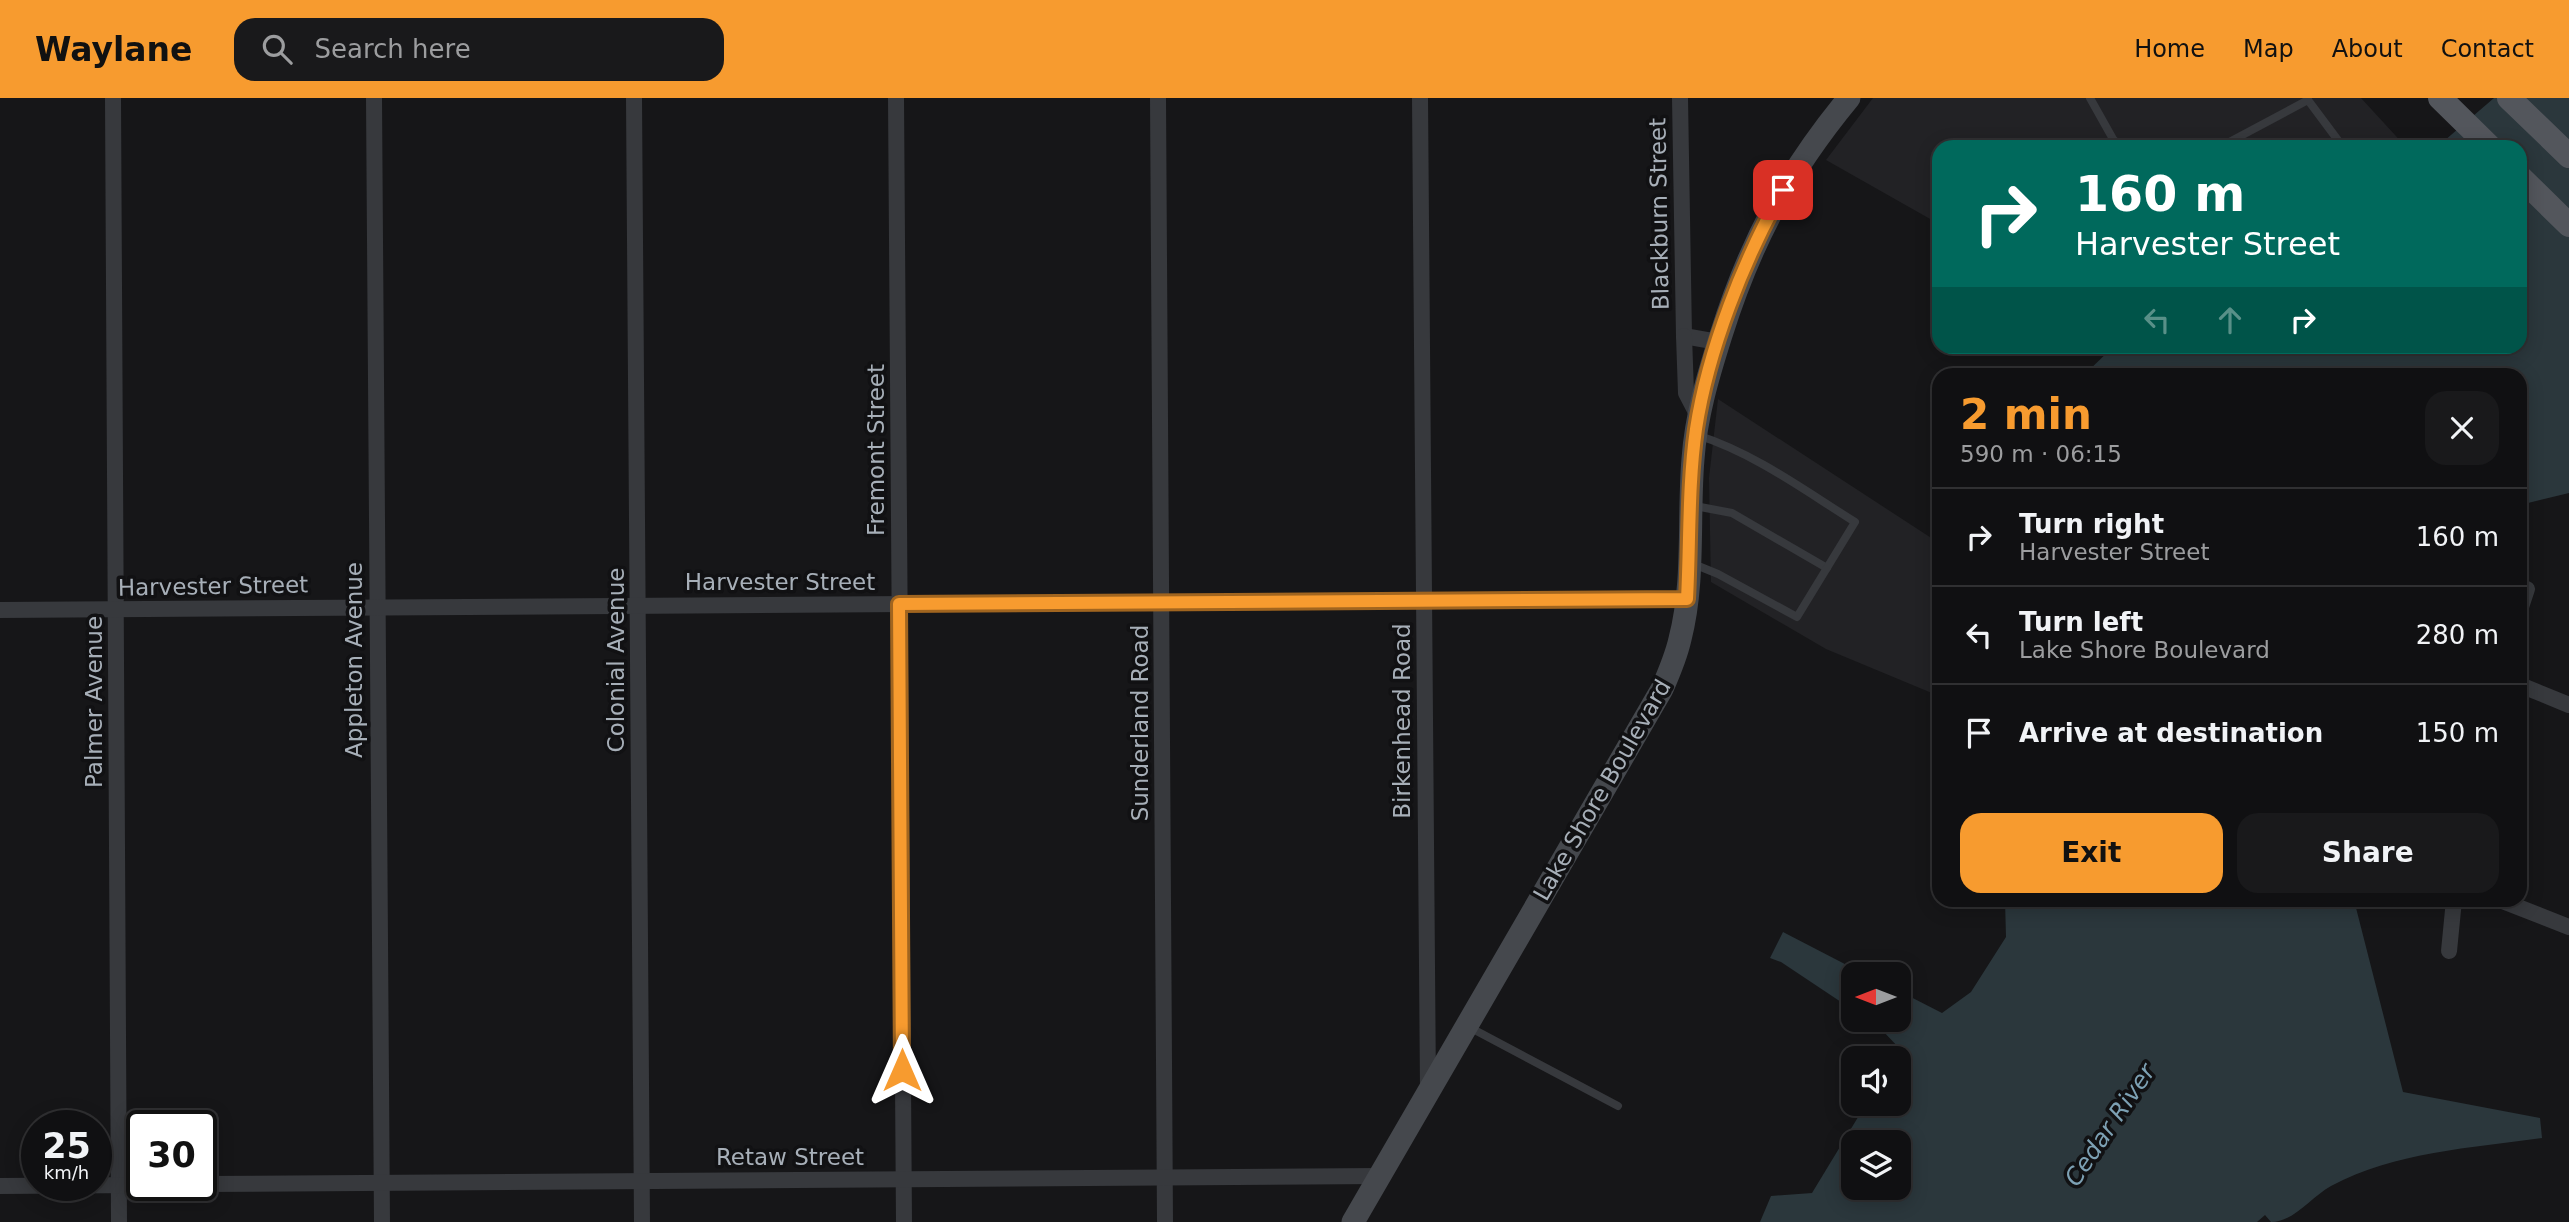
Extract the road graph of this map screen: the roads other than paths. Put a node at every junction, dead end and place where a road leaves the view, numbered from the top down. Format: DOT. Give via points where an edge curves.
graph roads {
  1 [pos="113,98"];
  2 [pos="374,98"];
  3 [pos="634,98"];
  4 [pos="896,98"];
  5 [pos="1158,98"];
  6 [pos="1420,98"];
  7 [pos="1680,98"];
  8 [pos="1849,98"];
  9 [pos="2090,98"];
  10 [pos="2509,98"];
  11 [pos="2308,99"];
  12 [pos="2446,104"];
  13 [pos="2114,140"];
  14 [pos="2233,140"];
  15 [pos="2338,140"];
  16 [pos="2483,140"];
  17 [pos="2569,156"];
  18 [pos="2527,184"];
  19 [pos="2569,225"];
  20 [pos="1684,336"];
  21 [pos="1718,341"];
  22 [pos="1697,426"];
  23 [pos="1691,506"];
  24 [pos="1689,562"];
  25 [pos="1827,568"];
  26 [pos="1687,599"];
  27 [pos="1424,601"];
  28 [pos="1162,602"];
  29 [pos="899,604"];
  30 [pos="638,606"];
  31 [pos="376,607"];
  32 [pos="0,610"];
  33 [pos="116,610"];
  34 [pos="2527,688"];
  35 [pos="2569,705"];
  36 [pos="2453,907"];
  37 [pos="2518,907"];
  38 [pos="2569,927"];
  39 [pos="2449,951"];
  40 [pos="1466,1026"];
  41 [pos="1428,1091"];
  42 [pos="1618,1106"];
  43 [pos="1380,1176"];
  44 [pos="1165,1177"];
  45 [pos="903,1179"];
  46 [pos="641,1181"];
  47 [pos="382,1183"];
  48 [pos="217,1184"];
  49 [pos="119,1185"];
  50 [pos="126,1185"];
  51 [pos="0,1186"];
  52 [pos="119,1222"];
  53 [pos="382,1222"];
  54 [pos="642,1222"];
  55 [pos="904,1222"];
  56 [pos="1165,1222"];
  57 [pos="1353,1222"];
  1 -- 33 [label="street, Palmer Avenue"];
  2 -- 31 [label="street, Appleton Avenue"];
  3 -- 30 [label="street, Colonial Avenue"];
  4 -- 29 [label="street, Fremont Street"];
  5 -- 28 [label="street, Sunderland Road"];
  6 -- 27 [label="street, Birkenhead Road"];
  7 -- 20 [label="street, Blackburn Street"];
  8 -- 21 [label="street, Lake Shore Boulevard" via="1794,170 1771,210"];
  9 -- 13 [label="lane"];
  10 -- 17 [label="main road"];
  11 -- 14 [label="lane"];
  11 -- 15 [label="lane"];
  12 -- 16 [label="main road"];
  18 -- 19 [label="main road"];
  20 -- 21 [label="street, Blackburn Street"];
  20 -- 22 [label="street" via="1686,393"];
  21 -- 22 [label="street, Lake Shore Boulevard"];
  22 -- 23 [label="street, Lake Shore Boulevard"];
  22 -- 25 [label="lane" via="1854,522"];
  23 -- 24 [label="street, Lake Shore Boulevard"];
  23 -- 25 [label="lane" via="1732,513"];
  24 -- 25 [label="lane" via="1797,617"];
  24 -- 26 [label="street, Lake Shore Boulevard"];
  26 -- 27 [label="street, Harvester Street"];
  26 -- 40 [label="street, Lake Shore Boulevard" via="1681,637 1662,689"];
  27 -- 28 [label="street, Harvester Street"];
  27 -- 41 [label="street, Birkenhead Road"];
  28 -- 29 [label="street, Harvester Street"];
  28 -- 44 [label="street, Sunderland Road"];
  29 -- 30 [label="street, Harvester Street"];
  29 -- 45 [label="street, Fremont Street"];
  30 -- 31 [label="street, Harvester Street"];
  30 -- 46 [label="street, Colonial Avenue"];
  31 -- 33 [label="street, Harvester Street"];
  31 -- 47 [label="street, Appleton Avenue"];
  32 -- 33 [label="street, Harvester Street"];
  33 -- 49 [label="street, Palmer Avenue"];
  34 -- 35 [label="street"];
  36 -- 39 [label="street"];
  37 -- 38 [label="street"];
  40 -- 41 [label="street, Lake Shore Boulevard"];
  40 -- 42 [label="lane"];
  41 -- 43 [label="street, Lake Shore Boulevard"];
  43 -- 44 [label="street, Retaw Street"];
  43 -- 57 [label="street, Lake Shore Boulevard"];
  44 -- 45 [label="street, Retaw Street"];
  44 -- 56 [label="street, Sunderland Road"];
  45 -- 46 [label="street, Retaw Street"];
  45 -- 55 [label="street, Fremont Street"];
  46 -- 47 [label="street, Retaw Street"];
  46 -- 54 [label="street, Colonial Avenue"];
  47 -- 48 [label="street, Retaw Street"];
  47 -- 53 [label="street, Appleton Avenue"];
  49 -- 50 [label="street"];
  49 -- 51 [label="street"];
  49 -- 52 [label="street, Palmer Avenue"];
}
